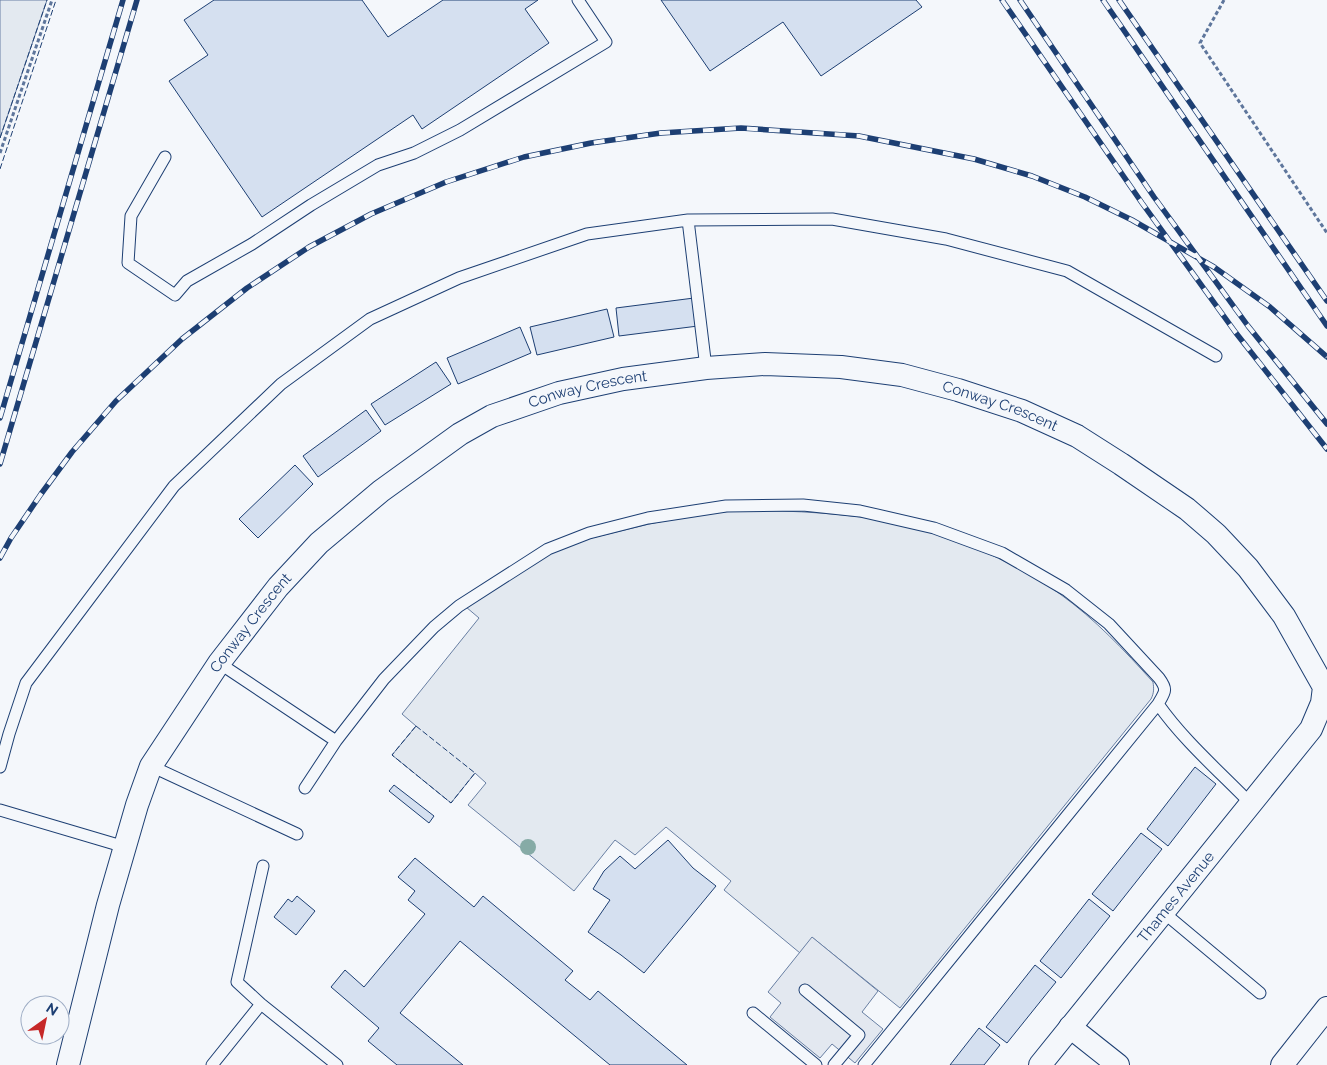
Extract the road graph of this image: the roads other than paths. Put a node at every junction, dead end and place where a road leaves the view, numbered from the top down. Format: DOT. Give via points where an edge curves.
graph roads {
  1 [pos="578,0"];
  2 [pos="165,157"];
  3 [pos="688,220"];
  4 [pos="1216,356"];
  5 [pos="706,368"];
  6 [pos="219,663"];
  7 [pos="1158,704"];
  8 [pos="1311,729"];
  9 [pos="336,741"];
  10 [pos="151,766"];
  11 [pos="0,767"];
  12 [pos="305,788"];
  13 [pos="1251,804"];
  14 [pos="0,810"];
  15 [pos="296,834"];
  16 [pos="125,847"];
  17 [pos="263,866"];
  18 [pos="1164,912"];
  19 [pos="805,990"];
  20 [pos="1260,993"];
  21 [pos="261,1004"];
  22 [pos="1327,1008"];
  23 [pos="753,1013"];
  24 [pos="1070,1027"];
  25 [pos="68,1065"];
  26 [pos="212,1065"];
  27 [pos="337,1065"];
  28 [pos="816,1065"];
  29 [pos="834,1065"];
  30 [pos="864,1065"];
  31 [pos="1040,1065"];
  32 [pos="1118,1065"];
  33 [pos="1282,1065"];
  1 -- 2 [label="lane" via="606,42 460,130 414,153 378,165 187,281 175,294 128,262 131,216"];
  3 -- 4 [label="lane" via="832,218 946,239 1067,271"];
  3 -- 5 [label="lane"];
  3 -- 11 [label="lane" via="587,234 459,278 370,319 281,384 174,486 26,683"];
  5 -- 6 [label="street, Conway Crescent" via="623,379 559,393 492,416 460,434 381,491 319,543 278,587"];
  5 -- 8 [label="street, Conway Crescent" via="765,364 841,367 902,375 1022,411 1077,436 1187,509 1248,568 1284,616 1324,687 1322,703"];
  6 -- 9 [label="lane"];
  6 -- 10 [label="street, Conway Crescent"];
  7 -- 9 [label="lane" via="1165,693 1164,685 1109,624 1066,590 1002,553 934,528 860,512 802,505 726,506 648,518 589,532 548,549 459,606 434,627 384,680"];
  7 -- 13 [label="lane" via="1182,734"];
  7 -- 30 [label="lane"];
  8 -- 13 [label="street, Thames Avenue"];
  9 -- 12 [label="lane"];
  10 -- 15 [label="lane"];
  10 -- 16 [label="street, Conway Crescent"];
  13 -- 18 [label="street, Thames Avenue"];
  14 -- 16 [label="lane"];
  16 -- 25 [label="street, Conway Crescent"];
  17 -- 21 [label="lane" via="238,982"];
  18 -- 20 [label="lane"];
  18 -- 24 [label="street, Thames Avenue"];
  19 -- 29 [label="lane" via="859,1035"];
  21 -- 26 [label="lane"];
  21 -- 27 [label="lane"];
  22 -- 33 [label="street"];
  23 -- 28 [label="lane"];
  24 -- 31 [label="street, Thames Avenue"];
  24 -- 32 [label="street"];
}
